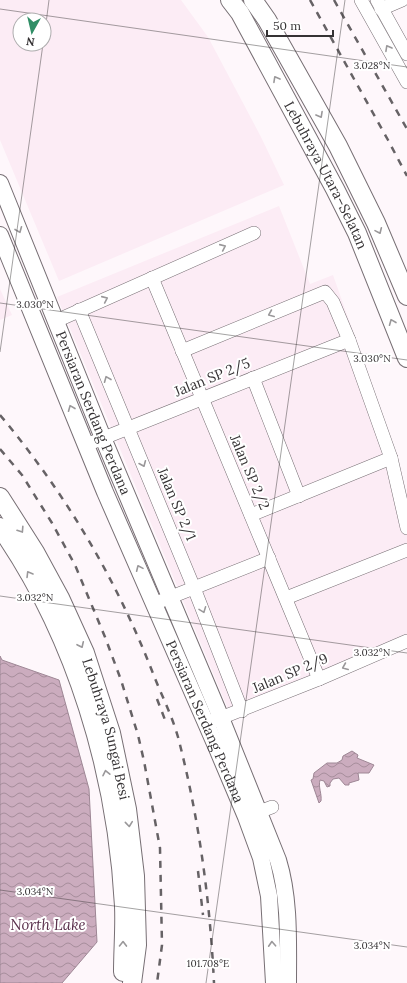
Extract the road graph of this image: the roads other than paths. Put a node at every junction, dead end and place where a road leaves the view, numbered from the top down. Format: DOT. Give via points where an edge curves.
graph roads {
  1 [pos="230,0"];
  2 [pos="253,0"];
  3 [pos="361,0"];
  4 [pos="402,0"];
  5 [pos="379,5"];
  6 [pos="407,54"];
  7 [pos="407,82"];
  8 [pos="2,192"];
  9 [pos="254,233"];
  10 [pos="0,235"];
  11 [pos="152,278"];
  12 [pos="45,294"];
  13 [pos="407,296"];
  14 [pos="80,310"];
  15 [pos="32,313"];
  16 [pos="56,321"];
  17 [pos="349,340"];
  18 [pos="182,351"];
  19 [pos="407,358"];
  20 [pos="253,378"];
  21 [pos="202,398"];
  22 [pos="128,428"];
  23 [pos="103,438"];
  24 [pos="86,444"];
  25 [pos="391,458"];
  26 [pos="300,496"];
  27 [pos="0,497"];
  28 [pos="251,516"];
  29 [pos="0,527"];
  30 [pos="407,528"];
  31 [pos="407,550"];
  32 [pos="269,558"];
  33 [pos="194,588"];
  34 [pos="170,597"];
  35 [pos="286,598"];
  36 [pos="154,604"];
  37 [pos="407,641"];
  38 [pos="319,678"];
  39 [pos="242,711"];
  40 [pos="214,721"];
  41 [pos="259,812"];
  42 [pos="122,983"];
  43 [pos="132,983"];
  44 [pos="274,983"];
  45 [pos="288,983"];
  19 -- 1 [label="highway, Lebuhraya Utara–Selatan, one-way" via="357,233 336,189 240,13"];
  2 -- 13 [label="highway, Lebuhraya Utara–Selatan, one-way" via="267,20 338,146 376,223"];
  7 -- 3 [label="street, one-way"];
  4 -- 5 [label="street"];
  5 -- 6 [label="street"];
  8 -- 12 [label="main road, Persiaran Serdang Perdana, one-way"];
  11 -- 9 [label="street, one-way"];
  10 -- 15 [label="main road, Persiaran Serdang Perdana"];
  14 -- 11 [label="street, one-way"];
  11 -- 18 [label="street, Jalan SP 2/2"];
  12 -- 15 [label="main road" via="35,302"];
  12 -- 16 [label="main road, Persiaran Serdang Perdana"];
  14 -- 16 [label="street"];
  22 -- 14 [label="street, Jalan SP 2/1, one-way"];
  24 -- 15 [label="main road, Persiaran Serdang Perdana, one-way"];
  16 -- 23 [label="main road, Persiaran Serdang Perdana"];
  17 -- 18 [label="street, one-way" via="333,302 325,292"];
  17 -- 20 [label="street, Jalan SP 2/5"];
  17 -- 25 [label="street"];
  18 -- 21 [label="street, Jalan SP 2/2"];
  20 -- 21 [label="street, Jalan SP 2/5"];
  20 -- 26 [label="street"];
  21 -- 22 [label="street, Jalan SP 2/5"];
  21 -- 28 [label="street, Jalan SP 2/2"];
  22 -- 23 [label="street, Jalan SP 2/5"];
  22 -- 33 [label="street, Jalan SP 2/1, one-way"];
  23 -- 24 [label="street, Jalan SP 2/5"];
  23 -- 34 [label="main road, Persiaran Serdang Perdana"];
  36 -- 24 [label="main road, Persiaran Serdang Perdana, one-way"];
  25 -- 26 [label="street"];
  25 -- 30 [label="street"];
  26 -- 28 [label="street"];
  27 -- 43 [label="highway, Lebuhraya Sungai Besi, one-way" via="35,552 60,598 85,653 111,733 127,809 135,876 136,945"];
  28 -- 32 [label="street, Jalan SP 2/2"];
  42 -- 29 [label="highway, Lebuhraya Sungai Besi, one-way" via="124,907 118,838 94,726 69,658 44,603"];
  31 -- 35 [label="street"];
  32 -- 33 [label="street"];
  32 -- 35 [label="street, Jalan SP 2/2"];
  33 -- 34 [label="street"];
  33 -- 39 [label="street, Jalan SP 2/1, one-way"];
  34 -- 36 [label="street"];
  34 -- 40 [label="main road, Persiaran Serdang Perdana"];
  35 -- 38 [label="street, Jalan SP 2/2"];
  36 -- 40 [label="main road, Persiaran Serdang Perdana"];
  37 -- 38 [label="street, Jalan SP 2/9, one-way"];
  38 -- 39 [label="street, Jalan SP 2/9"];
  39 -- 40 [label="street, Jalan SP 2/9"];
  40 -- 41 [label="main road, Persiaran Serdang Perdana"];
  44 -- 41 [label="main road, Persiaran Serdang Perdana, one-way" via="269,896 262,858"];
  41 -- 45 [label="main road, Persiaran Serdang Perdana" via="282,872 288,938"];
}
